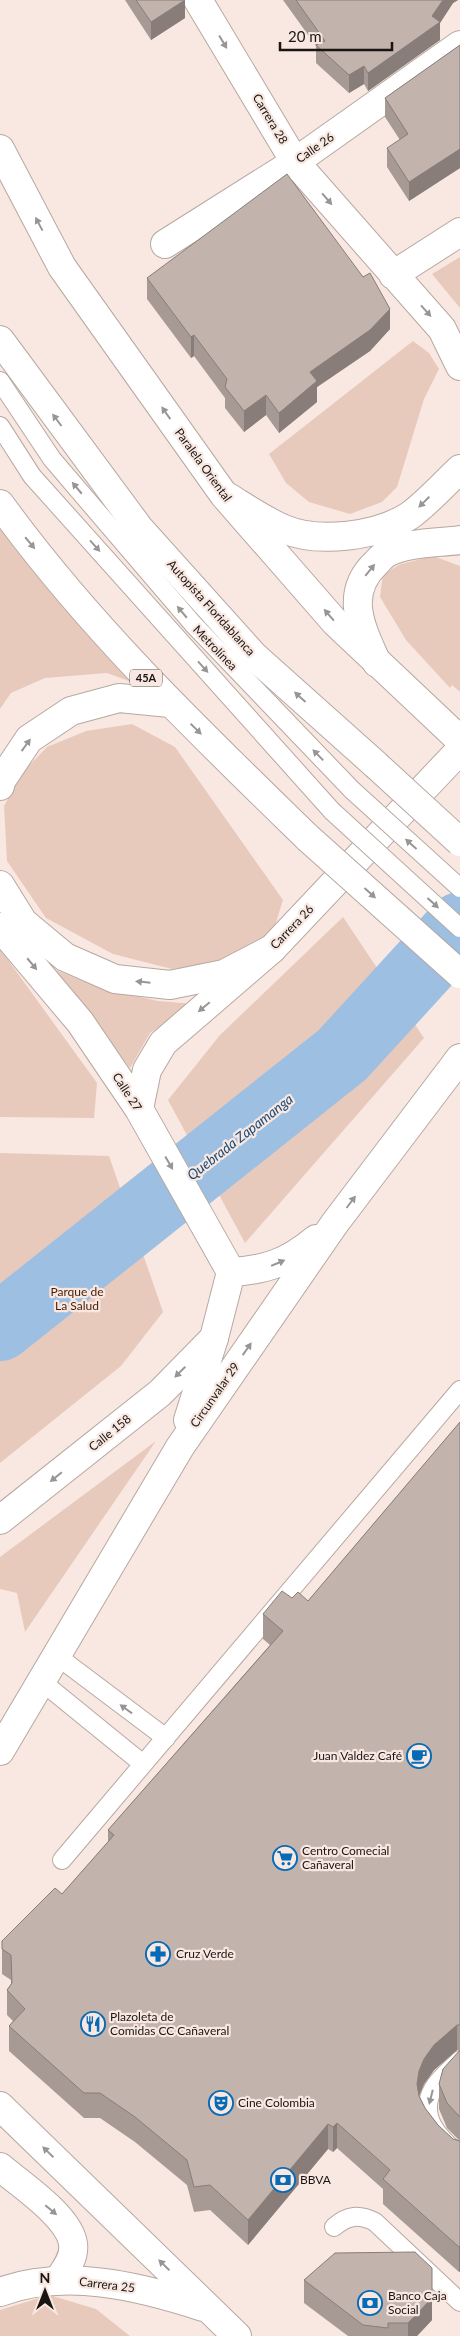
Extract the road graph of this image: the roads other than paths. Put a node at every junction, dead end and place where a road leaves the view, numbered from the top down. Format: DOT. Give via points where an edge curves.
graph roads {
  1 [pos="198,0"];
  2 [pos="460,44"];
  3 [pos="0,149"];
  4 [pos="295,162"];
  5 [pos="460,232"];
  6 [pos="165,244"];
  7 [pos="393,275"];
  8 [pos="0,340"];
  9 [pos="460,366"];
  10 [pos="0,381"];
  11 [pos="0,426"];
  12 [pos="460,469"];
  13 [pos="224,495"];
  14 [pos="0,504"];
  15 [pos="460,540"];
  16 [pos="378,664"];
  17 [pos="170,703"];
  18 [pos="460,740"];
  19 [pos="460,750"];
  20 [pos="0,786"];
  21 [pos="460,842"];
  22 [pos="0,885"];
  23 [pos="460,888"];
  24 [pos="0,927"];
  25 [pos="460,928"];
  26 [pos="272,949"];
  27 [pos="460,974"];
  28 [pos="460,1058"];
  29 [pos="142,1115"];
  30 [pos="335,1223"];
  31 [pos="231,1272"];
  32 [pos="214,1338"];
  33 [pos="460,1390"];
  34 [pos="180,1447"];
  35 [pos="0,1520"];
  36 [pos="57,1656"];
  37 [pos="41,1681"];
  38 [pos="166,1738"];
  39 [pos="0,1751"];
  40 [pos="143,1764"];
  41 [pos="62,1860"];
  42 [pos="460,2060"];
  43 [pos="0,2106"];
  44 [pos="460,2156"];
  45 [pos="0,2167"];
  46 [pos="334,2227"];
  47 [pos="59,2279"];
  48 [pos="0,2292"];
  49 [pos="460,2302"];
  50 [pos="209,2309"];
  51 [pos="237,2336"];
  1 -- 4 [label="main road, Carrera 28, one-way"];
  2 -- 4 [label="main road, Calle 26"];
  13 -- 3 [label="main road, Paralela Oriental, one-way" via="62,267"];
  4 -- 6 [label="main road, Calle 26"];
  4 -- 7 [label="main road, Carrera 28, one-way"];
  5 -- 7 [label="main road"];
  7 -- 9 [label="main road, Carrera 28, one-way" via="442,329"];
  21 -- 8 [label="main road, Autopista Floridablanca, one-way, bridge" via="254,656 139,528"];
  23 -- 10 [label="lane, Metrolínea, one-way, bridge" via="352,790 192,624 52,459"];
  11 -- 25 [label="lane, Metrolínea, one-way, bridge" via="32,476 332,812"];
  12 -- 13 [label="main road, one-way" via="410,515 388,526 354,535 317,536 284,530"];
  16 -- 13 [label="main road, Paralela Oriental, one-way" via="336,622"];
  14 -- 17 [label="main road, 45A, one-way" via="116,646"];
  16 -- 15 [label="main road, one-way" via="357,610 358,593 367,571 387,553 415,545"];
  16 -- 18 [label="main road, Paralela Oriental"];
  20 -- 17 [label="main road, one-way" via="29,739 71,711 119,698"];
  17 -- 27 [label="main road, 45A, one-way, bridge" via="308,838"];
  19 -- 26 [label="main road, Carrera 26"];
  26 -- 22 [label="main road, one-way" via="224,974 170,985 115,979 65,957 23,922"];
  24 -- 29 [label="main road, Calle 27, one-way" via="80,1022"];
  26 -- 29 [label="main road, Carrera 26, one-way" via="163,1044 147,1070"];
  30 -- 28 [label="main road, Circunvalar 29, one-way"];
  29 -- 31 [label="main road, Calle 27, one-way"];
  31 -- 30 [label="main road, one-way" via="274,1266 297,1254"];
  34 -- 30 [label="main road, Circunvalar 29, one-way"];
  31 -- 32 [label="main road"];
  32 -- 34 [label="main road"];
  32 -- 35 [label="main road, Calle 158, one-way" via="160,1393"];
  33 -- 38 [label="lane"];
  34 -- 36 [label="main road, Circunvalar 29"];
  36 -- 37 [label="main road, Circunvalar 29"];
  38 -- 36 [label="lane, one-way"];
  37 -- 39 [label="main road, Circunvalar 29"];
  37 -- 40 [label="lane"];
  38 -- 40 [label="lane"];
  40 -- 41 [label="lane"];
  42 -- 44 [label="lane, one-way" via="433,2088 429,2104 430,2120 437,2135"];
  50 -- 43 [label="main road, Carrera 25, one-way"];
  45 -- 47 [label="main road, Carrera 25, one-way" via="59,2217 70,2232 72,2256"];
  46 -- 49 [label="lane" via="343,2219 355,2216 375,2222"];
  47 -- 48 [label="main road"];
  47 -- 50 [label="main road, Carrera 25" via="131,2287"];
  50 -- 51 [label="main road, Carrera 25"];
}
